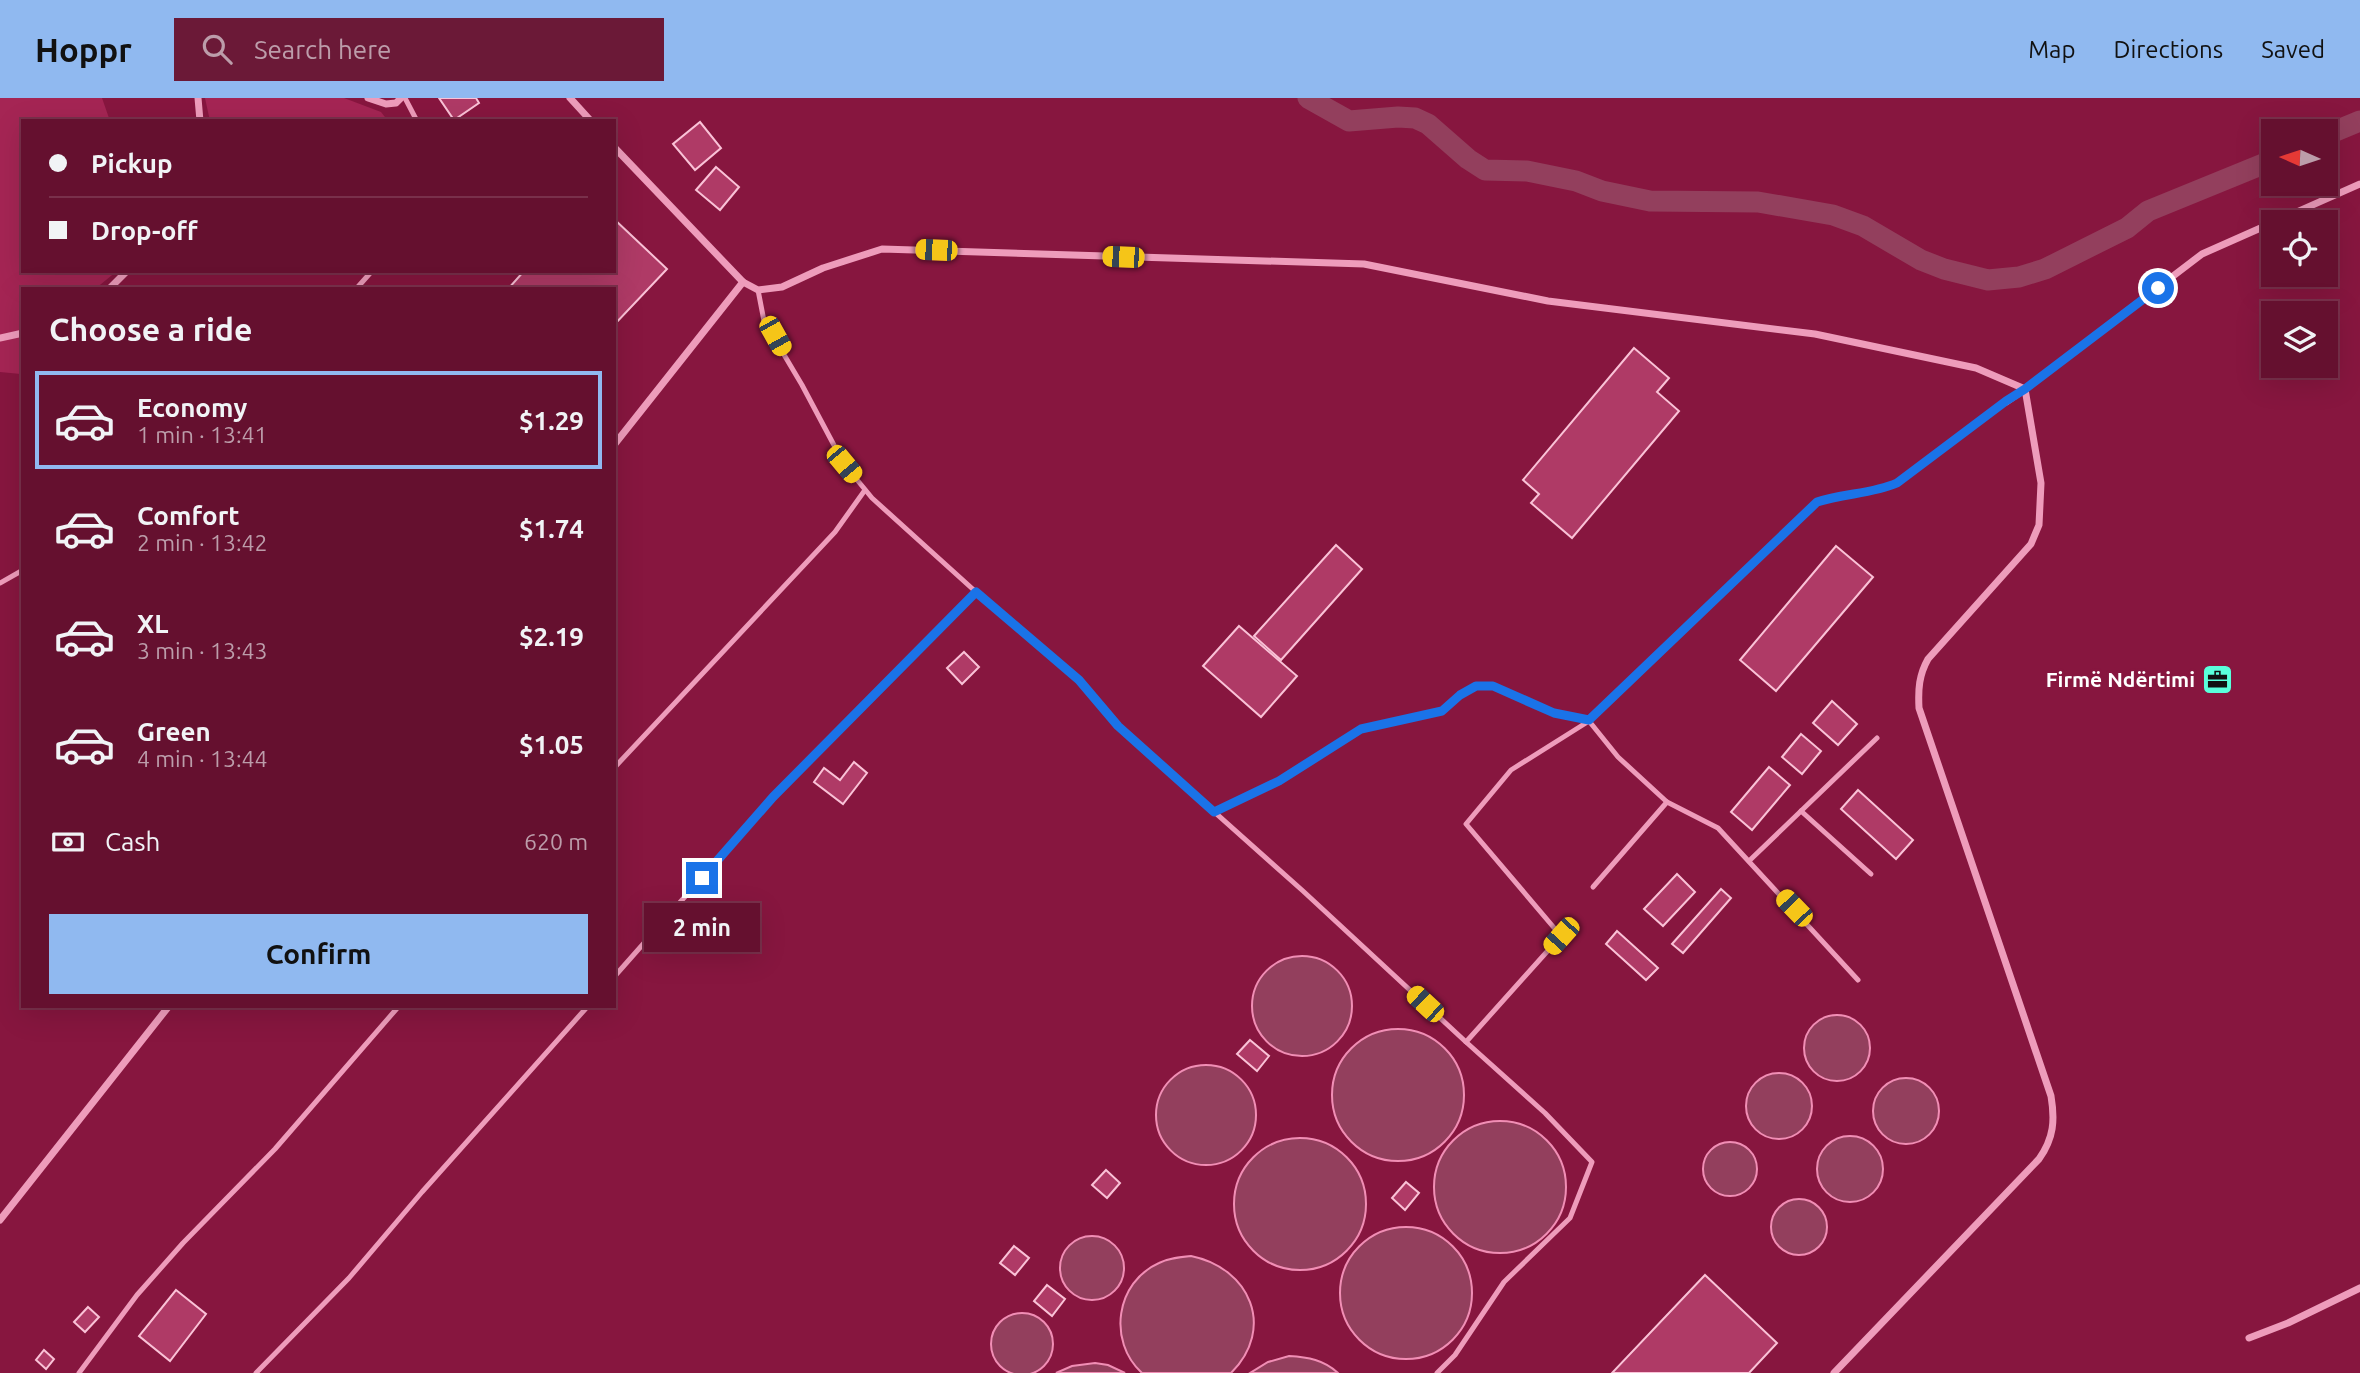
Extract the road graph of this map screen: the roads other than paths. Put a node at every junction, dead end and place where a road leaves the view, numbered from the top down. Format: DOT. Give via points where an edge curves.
graph roads {
  1 [pos="198,98"];
  2 [pos="368,98"];
  3 [pos="403,98"];
  4 [pos="570,98"];
  5 [pos="200,119"];
  6 [pos="416,119"];
  7 [pos="588,119"];
  8 [pos="616,149"];
  9 [pos="2360,184"];
  10 [pos="125,273"];
  11 [pos="370,273"];
  12 [pos="743,282"];
  13 [pos="111,287"];
  14 [pos="358,287"];
  15 [pos="758,290"];
  16 [pos="21,333"];
  17 [pos="0,338"];
  18 [pos="2025,389"];
  19 [pos="2006,401"];
  20 [pos="616,442"];
  21 [pos="865,490"];
  22 [pos="21,571"];
  23 [pos="0,583"];
  24 [pos="976,592"];
  25 [pos="1589,720"];
  26 [pos="1877,738"];
  27 [pos="616,766"];
  28 [pos="1667,802"];
  29 [pos="1801,811"];
  30 [pos="1214,812"];
  31 [pos="1749,860"];
  32 [pos="1871,874"];
  33 [pos="1593,887"];
  34 [pos="616,974"];
  35 [pos="1858,980"];
  36 [pos="167,1008"];
  37 [pos="398,1008"];
  38 [pos="586,1008"];
  39 [pos="1465,1042"];
  40 [pos="0,1220"];
  41 [pos="2360,1288"];
  42 [pos="2249,1338"];
  43 [pos="79,1373"];
  44 [pos="256,1373"];
  45 [pos="1437,1373"];
  46 [pos="1834,1373"];
  1 -- 5 [label="street"];
  2 -- 3 [label="street" via="386,104"];
  3 -- 6 [label="lane"];
  4 -- 7 [label="street"];
  8 -- 12 [label="street"];
  9 -- 18 [label="street" via="2202,254"];
  10 -- 13 [label="street"];
  11 -- 14 [label="lane"];
  12 -- 15 [label="street"];
  12 -- 20 [label="street"];
  15 -- 18 [label="street" via="782,286 882,249 1364,264 1548,301 1815,334 1976,368"];
  15 -- 21 [label="lane" via="764,321 844,464"];
  16 -- 17 [label="street"];
  18 -- 19 [label="street"];
  18 -- 46 [label="street" via="2041,483 2039,526 2031,544 1928,659 1918,688 1919,708 2051,1096 2054,1130 2039,1159"];
  19 -- 25 [label="lane" via="1897,483 1817,502"];
  21 -- 24 [label="lane"];
  21 -- 27 [label="lane" via="835,532"];
  22 -- 23 [label="lane"];
  24 -- 30 [label="lane" via="1079,680 1118,726"];
  24 -- 34 [label="lane" via="773,797"];
  25 -- 28 [label="lane" via="1618,757"];
  25 -- 30 [label="lane" via="1554,713 1493,686 1476,686 1442,711 1361,729 1279,781"];
  25 -- 39 [label="lane" via="1511,770 1466,824 1561,936"];
  26 -- 29 [label="lane"];
  28 -- 31 [label="lane" via="1718,828"];
  28 -- 33 [label="lane"];
  29 -- 31 [label="lane"];
  29 -- 32 [label="lane"];
  30 -- 39 [label="lane"];
  31 -- 35 [label="lane"];
  36 -- 40 [label="street"];
  37 -- 43 [label="lane" via="275,1149 137,1295"];
  38 -- 44 [label="lane" via="349,1279"];
  39 -- 45 [label="lane" via="1592,1162 1570,1218 1504,1282"];
  41 -- 42 [label="street"];
}
